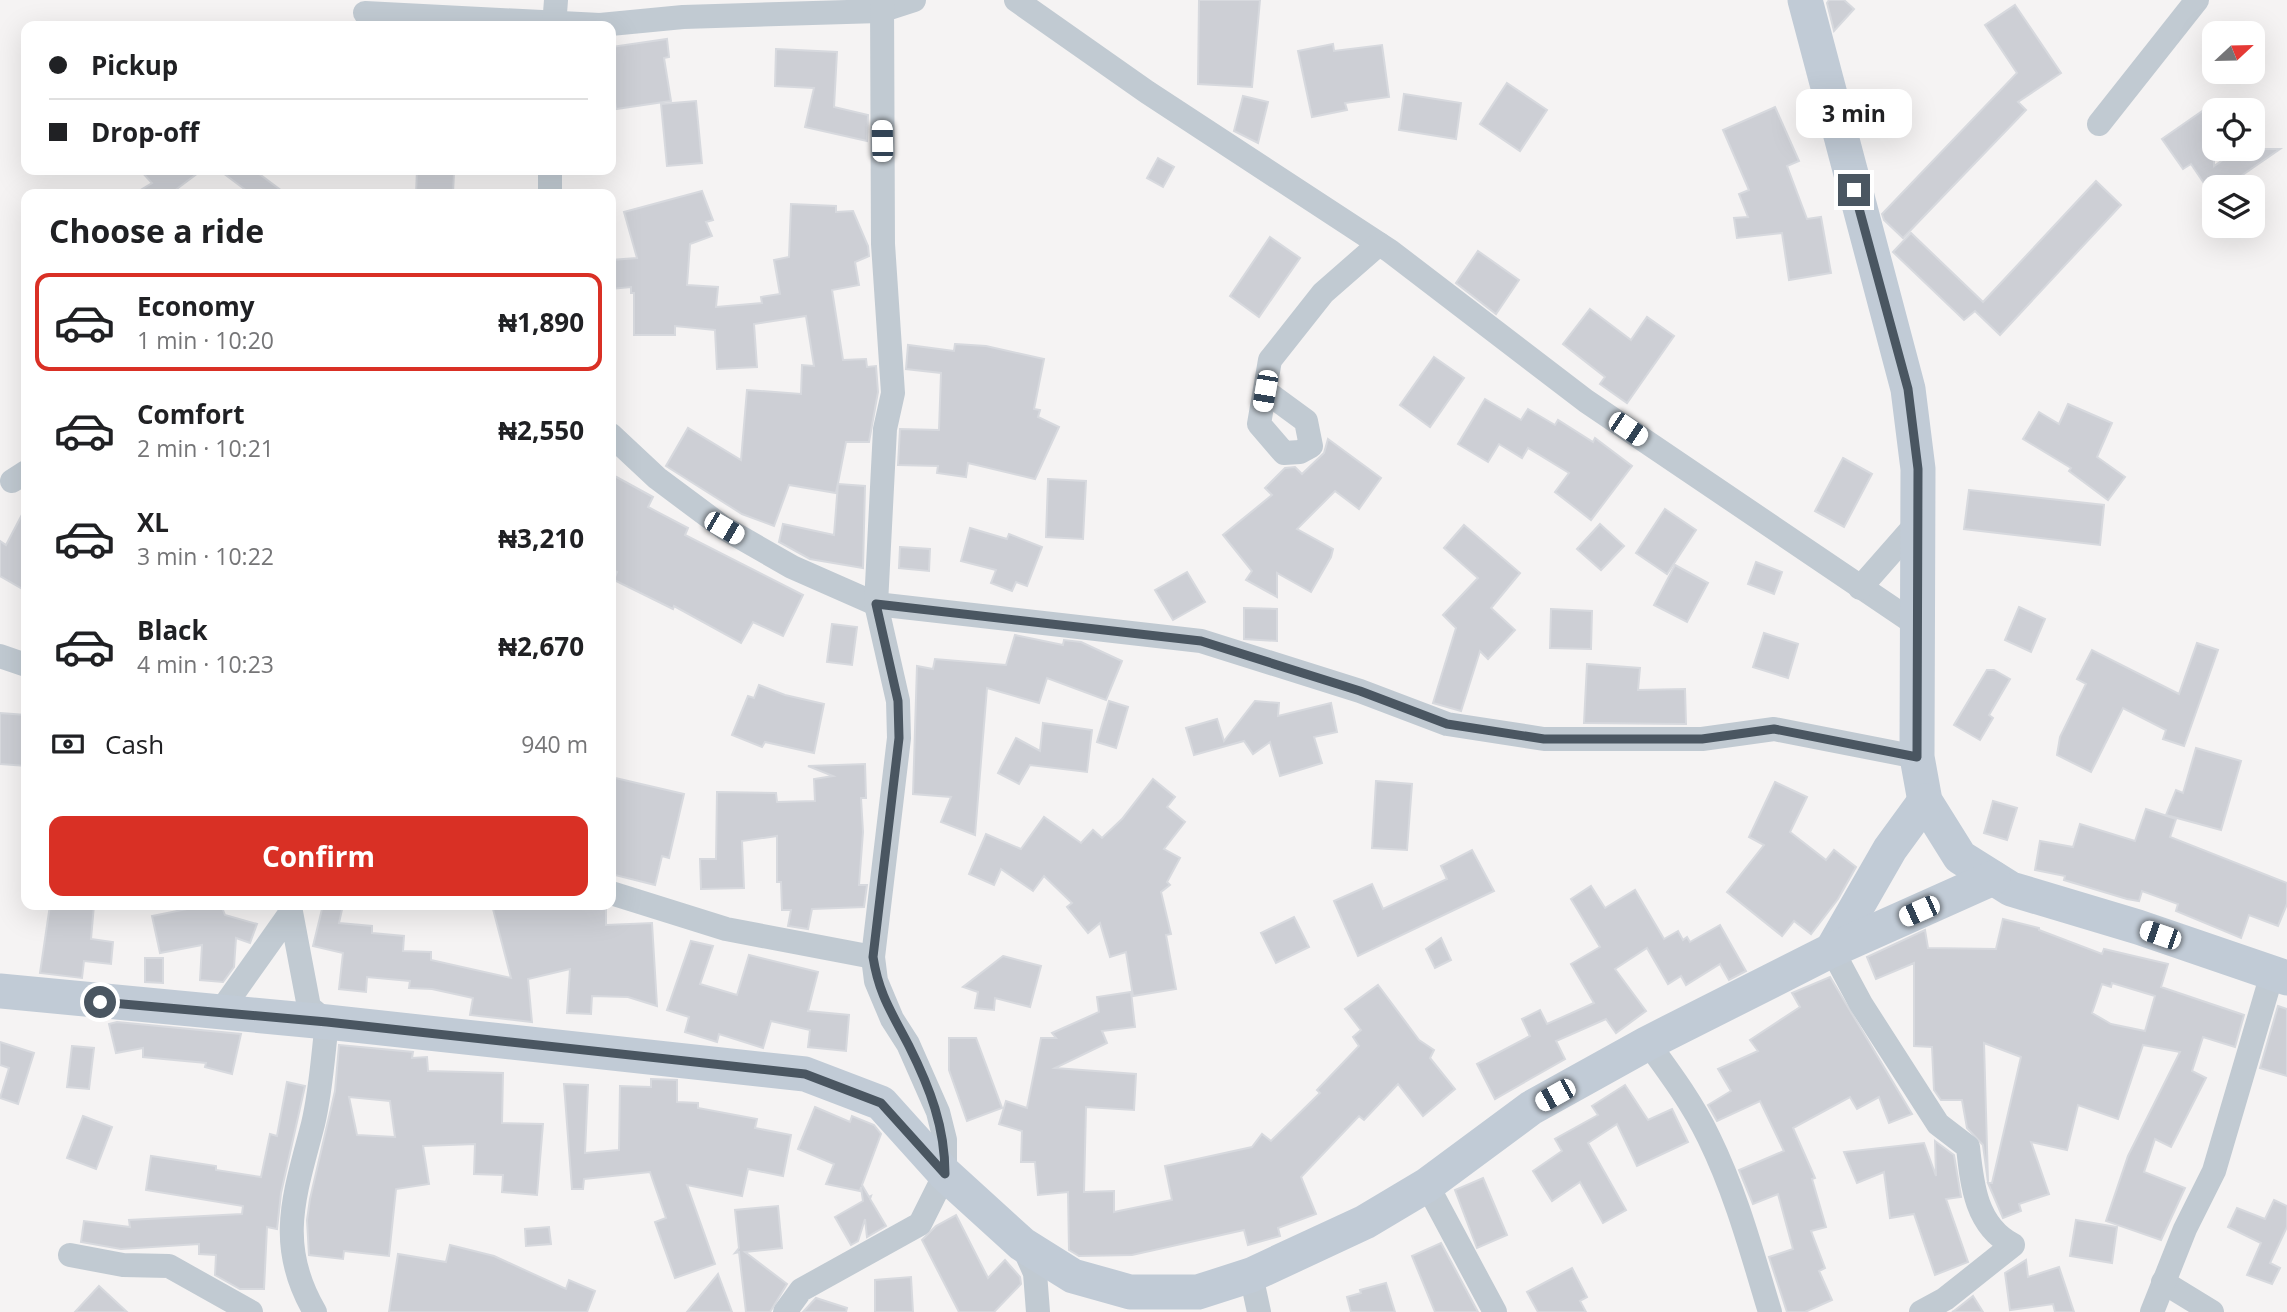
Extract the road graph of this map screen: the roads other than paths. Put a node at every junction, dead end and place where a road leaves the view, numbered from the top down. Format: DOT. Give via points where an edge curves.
graph roads {
  1 [pos="914,0"];
  2 [pos="1016,0"];
  3 [pos="1805,0"];
  4 [pos="2197,0"];
  5 [pos="881,6"];
  6 [pos="365,13"];
  7 [pos="555,17"];
  8 [pos="578,21"];
  9 [pos="616,23"];
  10 [pos="2099,124"];
  11 [pos="1379,244"];
  12 [pos="1265,391"];
  13 [pos="616,440"];
  14 [pos="1918,522"];
  15 [pos="1860,587"];
  16 [pos="876,604"];
  17 [pos="1920,627"];
  18 [pos="0,656"];
  19 [pos="21,663"];
  20 [pos="1917,757"];
  21 [pos="1925,801"];
  22 [pos="1993,878"];
  23 [pos="616,895"];
  24 [pos="1832,950"];
  25 [pos="873,957"];
  26 [pos="2280,976"];
  27 [pos="0,991"];
  28 [pos="220,1012"];
  29 [pos="327,1022"];
  30 [pos="1648,1043"];
  31 [pos="945,1174"];
  32 [pos="1427,1185"];
  33 [pos="1022,1244"];
  34 [pos="70,1255"];
  35 [pos="1251,1275"];
  36 [pos="2163,1282"];
  37 [pos="251,1312"];
  38 [pos="315,1312"];
  39 [pos="785,1312"];
  40 [pos="1038,1312"];
  41 [pos="1259,1312"];
  42 [pos="1495,1312"];
  43 [pos="1770,1312"];
  44 [pos="1921,1312"];
  45 [pos="2152,1312"];
  46 [pos="2212,1312"];
  1 -- 5 [label="street"];
  2 -- 11 [label="street"];
  3 -- 14 [label="street" via="1908,389 1918,469"];
  4 -- 10 [label="street"];
  5 -- 9 [label="street"];
  5 -- 16 [label="street" via="883,244 894,393 885,429"];
  6 -- 7 [label="street"];
  7 -- 8 [label="street"];
  11 -- 12 [label="street" via="1323,293 1270,360"];
  11 -- 15 [label="street" via="1586,401"];
  13 -- 16 [label="street" via="657,478 724,528 792,567"];
  14 -- 15 [label="street"];
  14 -- 17 [label="street"];
  15 -- 17 [label="street"];
  16 -- 20 [label="street" via="1201,641 1447,724 1532,737 1702,739 1774,729"];
  16 -- 25 [label="street" via="898,701 899,738"];
  17 -- 20 [label="street"];
  18 -- 19 [label="street"];
  20 -- 21 [label="street"];
  21 -- 22 [label="street" via="1960,857"];
  21 -- 24 [label="street" via="1890,849"];
  22 -- 24 [label="street"];
  22 -- 26 [label="street" via="2032,898 2138,927"];
  23 -- 25 [label="street" via="726,929"];
  24 -- 30 [label="street"];
  24 -- 44 [label="street" via="1938,1124 1968,1147 1982,1218 2013,1245 1954,1293"];
  25 -- 31 [label="street" via="876,981 938,1112 945,1140"];
  26 -- 36 [label="street" via="2214,1171"];
  27 -- 28 [label="street"];
  28 -- 29 [label="street"];
  28 -- 29 [label="street" via="291,912 309,1007"];
  29 -- 31 [label="street" via="805,1074 881,1103"];
  29 -- 38 [label="street" via="314,1122 296,1178 290,1227 298,1273"];
  30 -- 32 [label="street" via="1531,1108"];
  30 -- 43 [label="street" via="1682,1089 1709,1138 1738,1207"];
  31 -- 33 [label="street"];
  31 -- 39 [label="street" via="920,1224 801,1290"];
  32 -- 35 [label="street" via="1366,1222"];
  32 -- 42 [label="street"];
  33 -- 35 [label="street" via="1073,1276 1130,1292 1198,1292"];
  33 -- 40 [label="street" via="1035,1273"];
  34 -- 37 [label="street" via="123,1265 169,1266"];
  35 -- 41 [label="street"];
  36 -- 45 [label="street"];
  36 -- 46 [label="street"];
}
